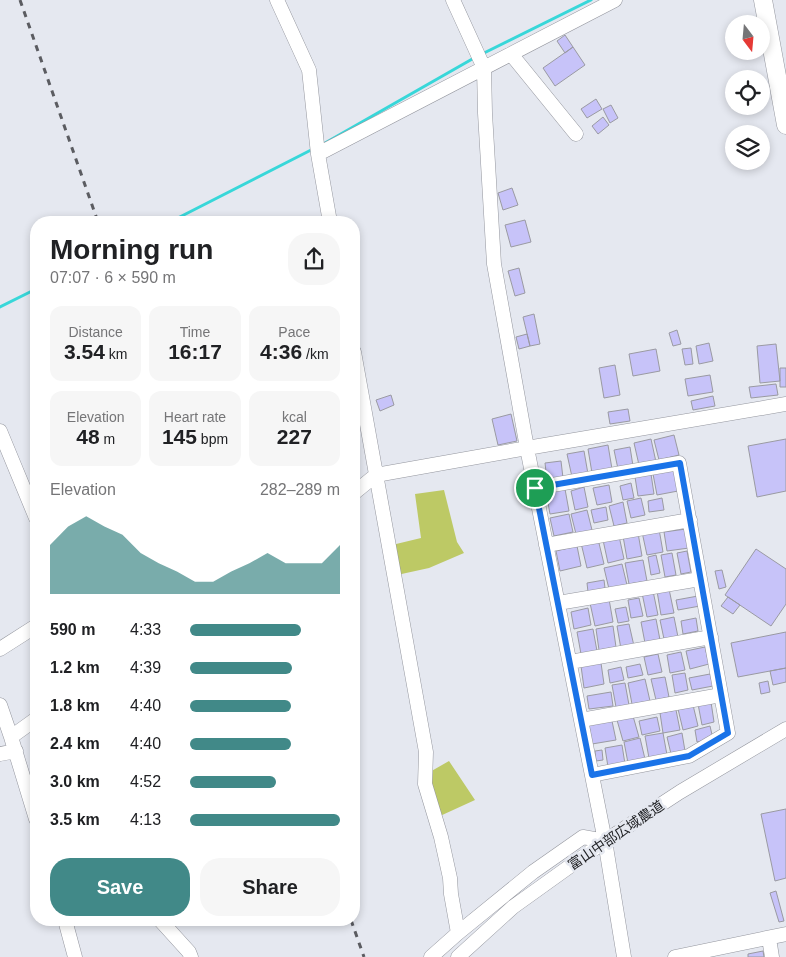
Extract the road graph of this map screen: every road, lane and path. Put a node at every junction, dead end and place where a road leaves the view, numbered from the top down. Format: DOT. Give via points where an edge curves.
graph roads {
  1 [pos="277,0"];
  2 [pos="453,0"];
  3 [pos="615,0"];
  4 [pos="763,0"];
  5 [pos="510,54"];
  6 [pos="484,68"];
  7 [pos="786,125"];
  8 [pos="576,134"];
  9 [pos="318,154"];
  10 [pos="329,216"];
  11 [pos="360,386"];
  12 [pos="786,404"];
  13 [pos="0,431"];
  14 [pos="527,448"];
  15 [pos="376,475"];
  16 [pos="360,488"];
  17 [pos="535,488"];
  18 [pos="30,504"];
  19 [pos="690,520"];
  20 [pos="546,545"];
  21 [pos="700,578"];
  22 [pos="558,603"];
  23 [pos="30,630"];
  24 [pos="711,638"];
  25 [pos="0,649"];
  26 [pos="570,662"];
  27 [pos="721,695"];
  28 [pos="0,705"];
  29 [pos="581,720"];
  30 [pos="30,724"];
  31 [pos="786,729"];
  32 [pos="12,737"];
  33 [pos="16,751"];
  34 [pos="0,754"];
  35 [pos="592,775"];
  36 [pos="30,799"];
  37 [pos="605,841"];
  38 [pos="67,926"];
  39 [pos="165,926"];
  40 [pos="458,933"];
  41 [pos="786,934"];
  42 [pos="769,938"];
  43 [pos="723,952"];
  44 [pos="75,957"];
  45 [pos="191,957"];
  46 [pos="431,957"];
  47 [pos="458,957"];
  48 [pos="624,957"];
  49 [pos="675,957"];
  50 [pos="772,957"];
  1 -- 9 [label="street" via="309,70"];
  2 -- 6 [label="street"];
  3 -- 5 [label="street"];
  4 -- 7 [label="main road"];
  5 -- 6 [label="street"];
  5 -- 8 [label="street"];
  6 -- 9 [label="street"];
  6 -- 14 [label="street" via="494,264"];
  9 -- 10 [label="street"];
  11 -- 15 [label="street"];
  12 -- 14 [label="street"];
  13 -- 18 [label="street"];
  14 -- 15 [label="street"];
  14 -- 17 [label="street"];
  15 -- 16 [label="street"];
  15 -- 40 [label="street" via="426,752 425,784 442,837"];
  17 -- 19 [label="street" via="680,463"];
  17 -- 20 [label="street"];
  19 -- 20 [label="street"];
  19 -- 21 [label="street"];
  20 -- 22 [label="street"];
  21 -- 22 [label="street"];
  21 -- 24 [label="street"];
  22 -- 26 [label="street"];
  23 -- 25 [label="street"];
  24 -- 26 [label="street"];
  24 -- 27 [label="street"];
  26 -- 29 [label="street"];
  27 -- 29 [label="street"];
  27 -- 35 [label="street" via="728,733 689,756"];
  28 -- 32 [label="street"];
  29 -- 35 [label="street"];
  30 -- 32 [label="street"];
  31 -- 37 [label="street, 富山中部広域農道"];
  32 -- 33 [label="street"];
  33 -- 34 [label="street"];
  33 -- 36 [label="street"];
  35 -- 37 [label="street"];
  37 -- 40 [label="street" via="583,837 533,872"];
  37 -- 47 [label="street, 富山中部広域農道" via="513,906"];
  37 -- 48 [label="street"];
  38 -- 44 [label="street"];
  39 -- 45 [label="street"];
  40 -- 46 [label="street"];
  41 -- 42 [label="street"];
  42 -- 43 [label="street"];
  42 -- 50 [label="street"];
  43 -- 49 [label="street"];
}
